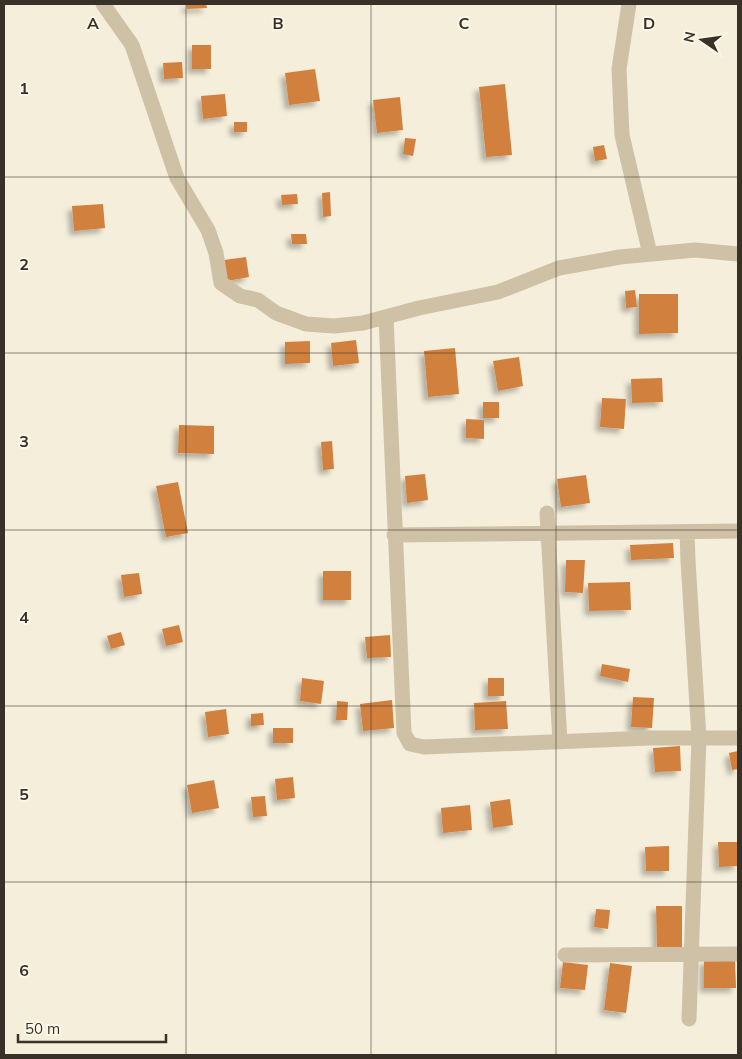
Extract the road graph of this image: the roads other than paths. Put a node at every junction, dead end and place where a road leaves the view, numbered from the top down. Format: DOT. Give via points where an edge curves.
graph roads {
  1 [pos="103,4"];
  2 [pos="629,4"];
  3 [pos="650,254"];
  4 [pos="738,254"];
  5 [pos="386,317"];
  6 [pos="547,513"];
  7 [pos="738,531"];
  8 [pos="688,532"];
  9 [pos="549,533"];
  10 [pos="394,535"];
  11 [pos="699,738"];
  12 [pos="738,738"];
  13 [pos="560,742"];
  14 [pos="738,954"];
  15 [pos="565,955"];
  16 [pos="691,955"];
  17 [pos="689,1019"];
  1 -- 5 [label="street" via="132,45 177,178 208,230 221,283 240,296 258,300 276,313 306,324 334,326"];
  2 -- 3 [label="street" via="619,69 622,135"];
  3 -- 4 [label="street" via="696,250"];
  3 -- 5 [label="street" via="559,268 498,292"];
  5 -- 10 [label="street"];
  6 -- 9 [label="street"];
  7 -- 8 [label="street"];
  8 -- 9 [label="street"];
  8 -- 11 [label="street"];
  9 -- 10 [label="street"];
  9 -- 13 [label="street"];
  10 -- 13 [label="street" via="404,733 410,744 424,747"];
  11 -- 12 [label="street"];
  11 -- 13 [label="street"];
  11 -- 16 [label="street"];
  14 -- 16 [label="street"];
  15 -- 16 [label="street"];
  16 -- 17 [label="street"];
}
